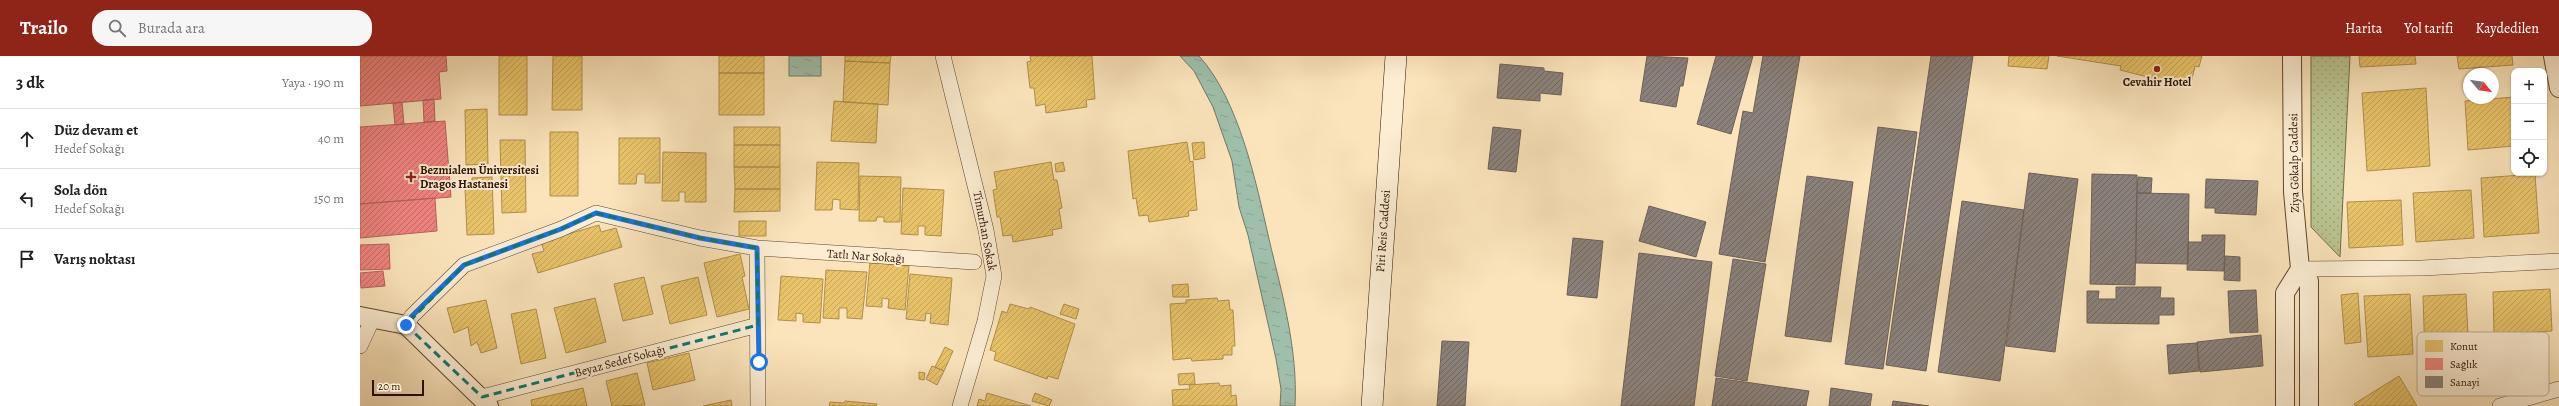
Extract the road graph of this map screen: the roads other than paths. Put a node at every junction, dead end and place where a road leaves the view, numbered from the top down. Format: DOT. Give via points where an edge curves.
graph roads {
  1 [pos="943,56"];
  2 [pos="1382,56"];
  3 [pos="1396,56"];
  4 [pos="2292,56"];
  5 [pos="2553,56"];
  6 [pos="2559,88"];
  7 [pos="757,248"];
  8 [pos="2559,260"];
  9 [pos="974,262"];
  10 [pos="2300,269"];
  11 [pos="367,317"];
  12 [pos="406,325"];
  13 [pos="758,325"];
  14 [pos="360,346"];
  15 [pos="2559,389"];
  16 [pos="2549,392"];
  17 [pos="2535,396"];
  18 [pos="486,402"];
  19 [pos="758,406"];
  20 [pos="960,406"];
  21 [pos="1362,406"];
  22 [pos="1372,406"];
  23 [pos="2284,406"];
  24 [pos="2309,406"];
  25 [pos="2500,406"];
  1 -- 20 [label="street, Timurhan Sokak" via="986,230 994,276 985,321"];
  2 -- 21 [label="main road, Piri Reis Caddesi"];
  3 -- 22 [label="main road, Piri Reis Caddesi"];
  4 -- 10 [label="street, Ziya Gökalp Caddesi" via="2293,192"];
  5 -- 6 [label="street"];
  7 -- 9 [label="street, Tatlı Nar Sokağı"];
  7 -- 12 [label="street, Tatlı Nar Sokağı" via="700,238 596,213 561,229 464,265"];
  7 -- 13 [label="street"];
  8 -- 10 [label="street" via="2422,268"];
  10 -- 23 [label="street" via="2285,293"];
  10 -- 24 [label="street, Ziya Gökalp Caddesi" via="2309,281"];
  11 -- 12 [label="street"];
  11 -- 14 [label="street"];
  12 -- 18 [label="street"];
  13 -- 18 [label="street, Beyaz Sedef Sokağı"];
  13 -- 19 [label="street"];
  15 -- 16 [label="street"];
  17 -- 25 [label="street"];
}
